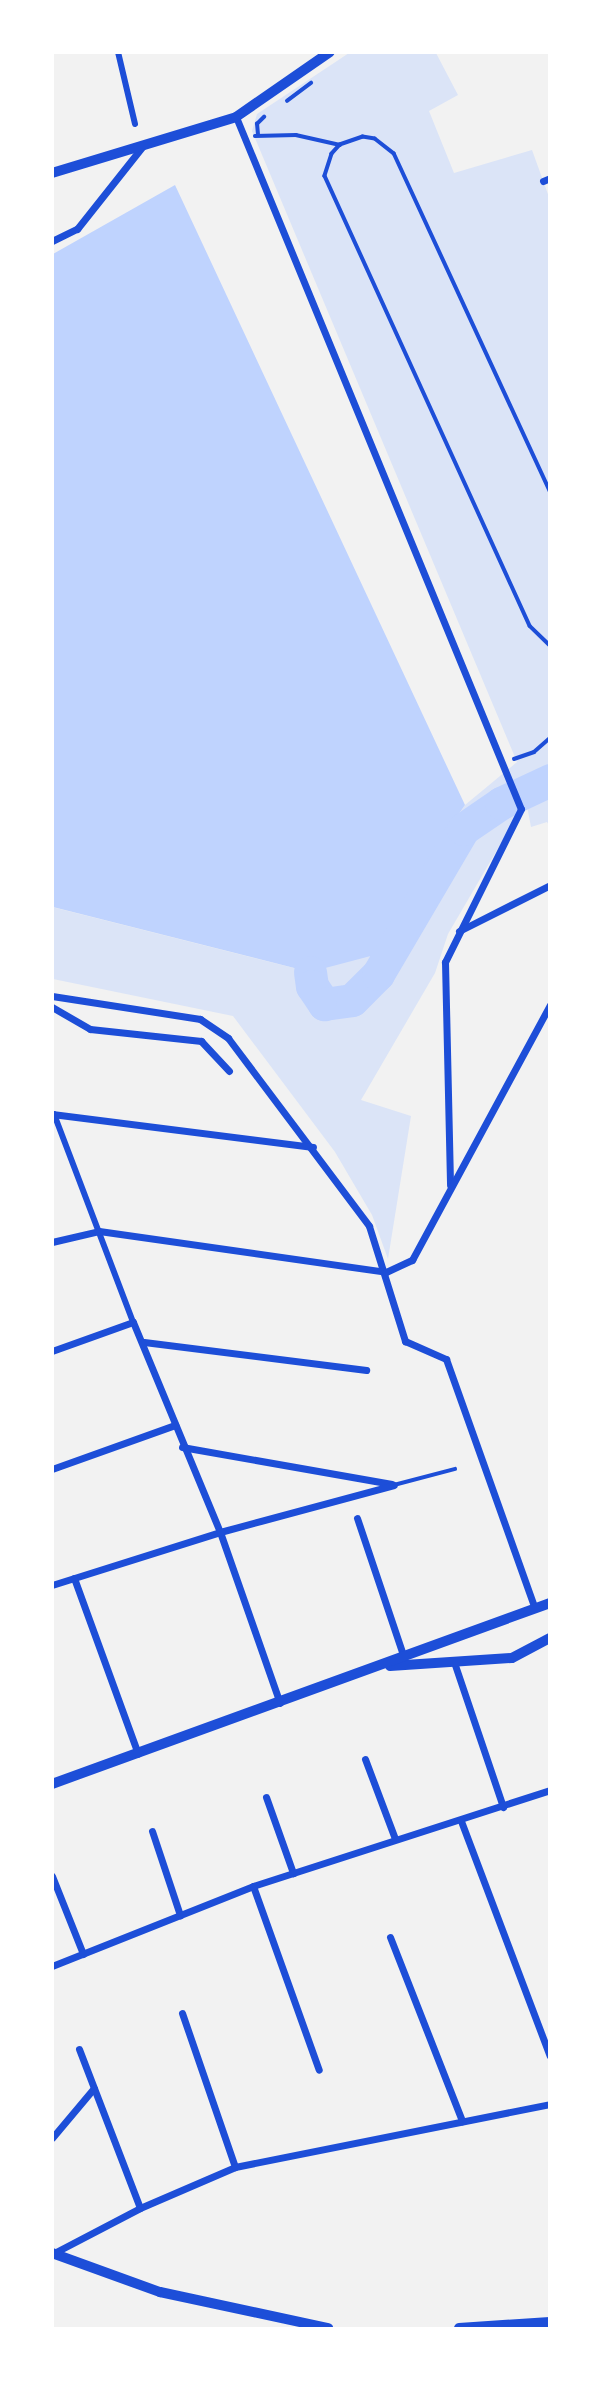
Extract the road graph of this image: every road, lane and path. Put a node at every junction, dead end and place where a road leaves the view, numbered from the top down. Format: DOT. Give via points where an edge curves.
graph roads {
  1 [pos="118,52"];
  2 [pos="330,52"];
  3 [pos="236,117"];
  4 [pos="135,124"];
  5 [pos="243,134"];
  6 [pos="340,145"];
  7 [pos="142,147"];
  8 [pos="52,173"];
  9 [pos="52,241"];
  10 [pos="550,492"];
  11 [pos="550,645"];
  12 [pos="550,738"];
  13 [pos="505,768"];
  14 [pos="550,885"];
  15 [pos="458,931"];
  16 [pos="52,996"];
  17 [pos="550,1005"];
  18 [pos="52,1007"];
  19 [pos="229,1072"];
  20 [pos="53,1114"];
  21 [pos="313,1147"];
  22 [pos="450,1185"];
  23 [pos="99,1231"];
  24 [pos="52,1242"];
  25 [pos="386,1272"];
  26 [pos="133,1322"];
  27 [pos="144,1342"];
  28 [pos="52,1351"];
  29 [pos="366,1370"];
  30 [pos="175,1424"];
  31 [pos="182,1447"];
  32 [pos="52,1469"];
  33 [pos="455,1469"];
  34 [pos="394,1485"];
  35 [pos="357,1518"];
  36 [pos="220,1532"];
  37 [pos="74,1578"];
  38 [pos="52,1585"];
  39 [pos="550,1603"];
  40 [pos="535,1609"];
  41 [pos="550,1638"];
  42 [pos="404,1658"];
  43 [pos="455,1665"];
  44 [pos="382,1667"];
  45 [pos="280,1703"];
  46 [pos="138,1754"];
  47 [pos="365,1759"];
  48 [pos="52,1784"];
  49 [pos="550,1790"];
  50 [pos="266,1797"];
  51 [pos="503,1807"];
  52 [pos="461,1821"];
  53 [pos="152,1831"];
  54 [pos="395,1839"];
  55 [pos="293,1873"];
  56 [pos="52,1876"];
  57 [pos="253,1886"];
  58 [pos="180,1915"];
  59 [pos="390,1937"];
  60 [pos="83,1954"];
  61 [pos="52,1966"];
  62 [pos="182,2013"];
  63 [pos="79,2049"];
  64 [pos="550,2056"];
  65 [pos="319,2070"];
  66 [pos="94,2088"];
  67 [pos="550,2104"];
  68 [pos="462,2121"];
  69 [pos="52,2138"];
  70 [pos="235,2167"];
  71 [pos="140,2208"];
  72 [pos="53,2253"];
  73 [pos="550,2322"];
  74 [pos="328,2329"];
  75 [pos="459,2329"];
  1 -- 4 [label="street"];
  2 -- 3 [label="main road"];
  3 -- 5 [label="street"];
  3 -- 7 [label="main road"];
  5 -- 6 [label="path" via="264,138 296,135"];
  5 -- 13 [label="street"];
  6 -- 10 [label="path" via="351,139 375,139 394,155"];
  6 -- 11 [label="path" via="326,164 325,176 530,626"];
  7 -- 8 [label="main road"];
  7 -- 9 [label="street" via="77,229"];
  12 -- 13 [label="path"];
  13 -- 15 [label="street" via="521,809"];
  14 -- 15 [label="street"];
  15 -- 22 [label="street" via="445,962"];
  16 -- 21 [label="street" via="200,1019 228,1038"];
  17 -- 22 [label="street"];
  18 -- 19 [label="street" via="90,1029 201,1041"];
  20 -- 21 [label="street"];
  20 -- 23 [label="street"];
  21 -- 25 [label="street" via="369,1226"];
  22 -- 25 [label="street" via="412,1260"];
  23 -- 24 [label="street"];
  23 -- 25 [label="street"];
  23 -- 26 [label="street"];
  25 -- 40 [label="street" via="405,1341 446,1359"];
  26 -- 27 [label="street"];
  26 -- 28 [label="street"];
  27 -- 29 [label="street"];
  27 -- 30 [label="street"];
  30 -- 31 [label="street"];
  30 -- 32 [label="street"];
  31 -- 34 [label="street"];
  31 -- 36 [label="street"];
  33 -- 34 [label="lane"];
  34 -- 36 [label="street"];
  35 -- 42 [label="street"];
  36 -- 37 [label="street"];
  36 -- 45 [label="street"];
  37 -- 38 [label="street"];
  37 -- 46 [label="street"];
  39 -- 40 [label="street"];
  40 -- 42 [label="street"];
  41 -- 43 [label="street" via="512,1658"];
  42 -- 44 [label="street"];
  43 -- 44 [label="street"];
  43 -- 51 [label="street"];
  44 -- 45 [label="street"];
  45 -- 46 [label="street"];
  46 -- 48 [label="street"];
  47 -- 54 [label="street"];
  49 -- 51 [label="street"];
  50 -- 55 [label="street"];
  51 -- 52 [label="street"];
  52 -- 54 [label="street"];
  52 -- 64 [label="street"];
  53 -- 58 [label="street"];
  54 -- 55 [label="street"];
  55 -- 57 [label="street"];
  56 -- 60 [label="street"];
  57 -- 58 [label="street"];
  57 -- 65 [label="street"];
  58 -- 60 [label="street"];
  59 -- 68 [label="street"];
  60 -- 61 [label="street"];
  62 -- 70 [label="street"];
  63 -- 66 [label="street"];
  66 -- 69 [label="street"];
  66 -- 71 [label="street"];
  67 -- 68 [label="street"];
  68 -- 70 [label="street"];
  70 -- 71 [label="street"];
  71 -- 72 [label="street"];
  72 -- 74 [label="main road" via="160,2292"];
  73 -- 75 [label="main road"];
}
